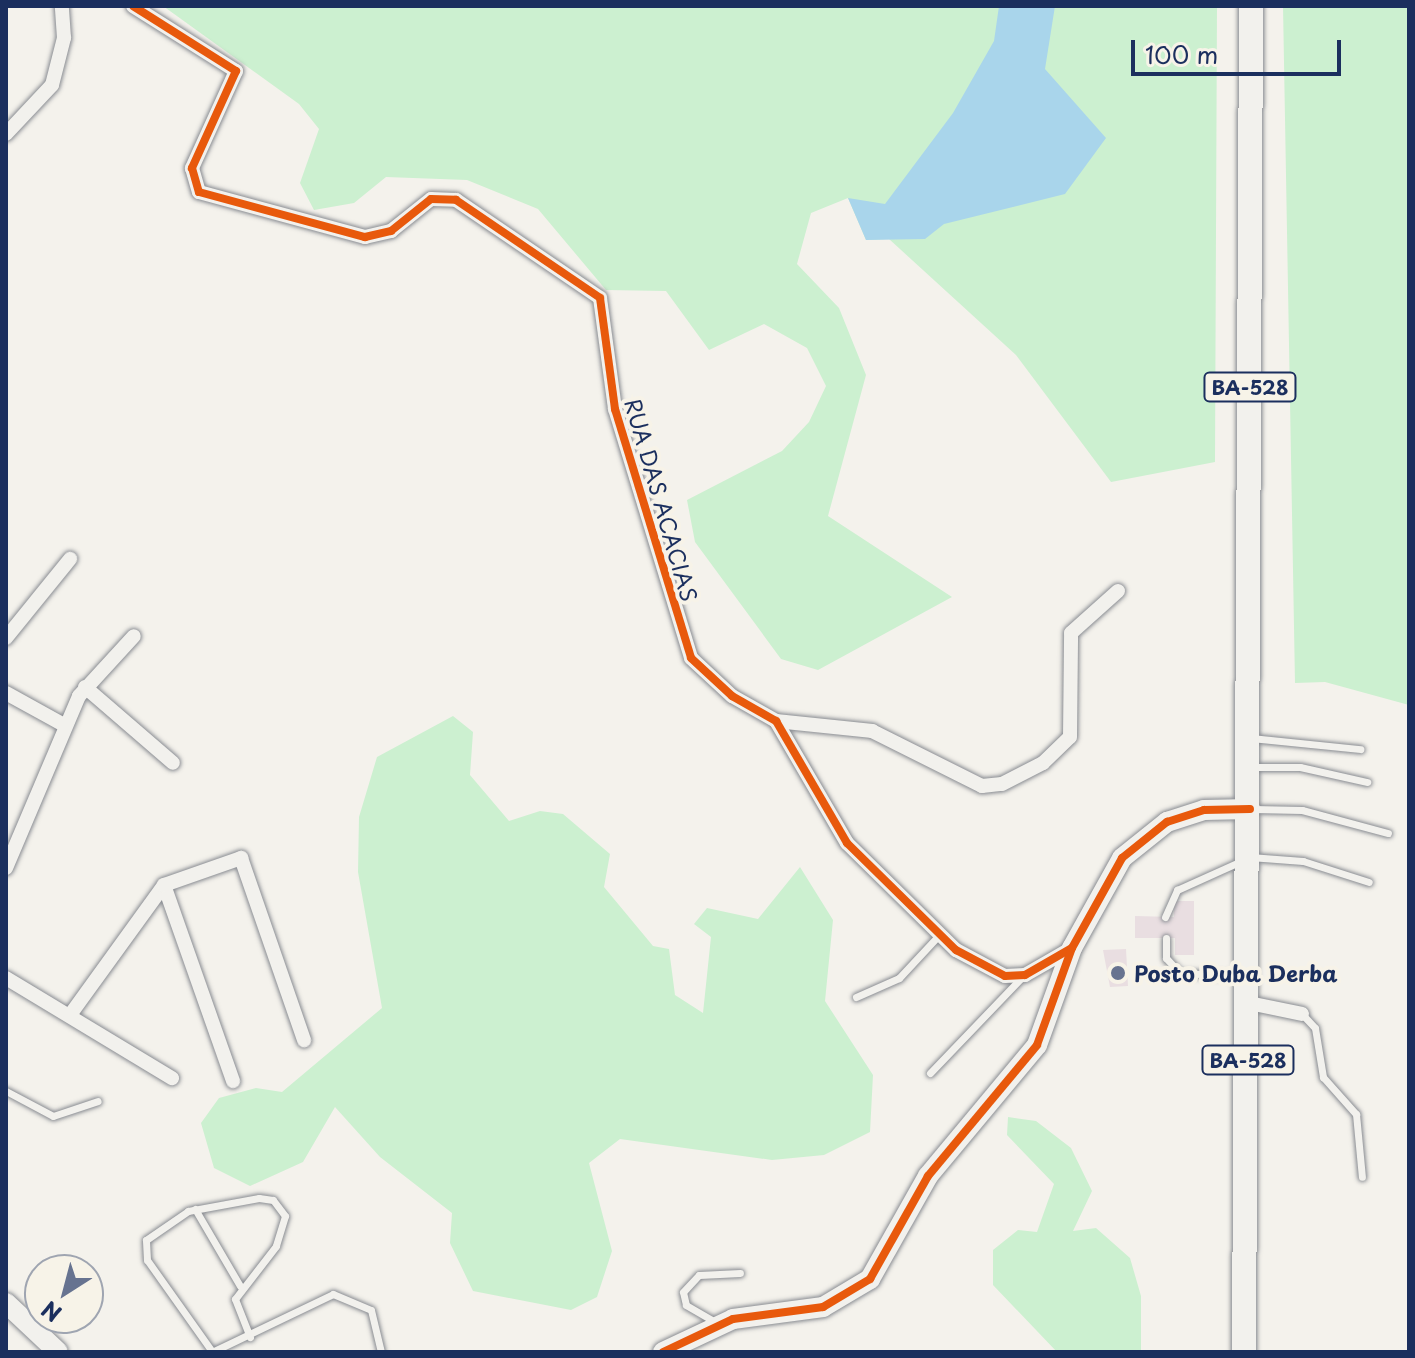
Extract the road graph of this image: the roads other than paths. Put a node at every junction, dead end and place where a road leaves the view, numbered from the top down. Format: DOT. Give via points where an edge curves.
graph roads {
  1 [pos="62,6"];
  2 [pos="133,6"];
  3 [pos="1251,6"];
  4 [pos="6,134"];
  5 [pos="70,559"];
  6 [pos="1118,591"];
  7 [pos="134,636"];
  8 [pos="6,638"];
  9 [pos="85,687"];
  10 [pos="6,693"];
  11 [pos="776,721"];
  12 [pos="64,725"];
  13 [pos="1249,738"];
  14 [pos="1360,749"];
  15 [pos="173,763"];
  16 [pos="1249,767"];
  17 [pos="1367,782"];
  18 [pos="1250,809"];
  19 [pos="1388,833"];
  20 [pos="1250,857"];
  21 [pos="6,868"];
  22 [pos="1369,882"];
  23 [pos="164,885"];
  24 [pos="1165,917"];
  25 [pos="939,935"];
  26 [pos="1166,938"];
  27 [pos="1072,948"];
  28 [pos="1025,975"];
  29 [pos="1249,976"];
  30 [pos="6,978"];
  31 [pos="856,997"];
  32 [pos="1249,1003"];
  33 [pos="1302,1014"];
  34 [pos="70,1015"];
  35 [pos="304,1040"];
  36 [pos="930,1073"];
  37 [pos="172,1078"];
  38 [pos="233,1081"];
  39 [pos="6,1091"];
  40 [pos="98,1101"];
  41 [pos="1362,1177"];
  42 [pos="195,1209"];
  43 [pos="740,1273"];
  44 [pos="240,1286"];
  45 [pos="6,1303"];
  46 [pos="719,1324"];
  47 [pos="250,1337"];
  48 [pos="212,1351"];
  49 [pos="58,1352"];
  50 [pos="381,1352"];
  51 [pos="663,1352"];
  52 [pos="1244,1352"];
  1 -- 4 [label="street" via="64,38 52,85"];
  2 -- 11 [label="street, RUA DAS ACACIAS" via="236,71 192,168 199,192 365,237 391,231 431,199 456,200 600,298 615,409 682,639 707,677"];
  3 -- 13 [label="main road, BA-528"];
  5 -- 8 [label="street"];
  6 -- 11 [label="street" via="1071,633 1070,737 1043,763 1002,784 982,786 872,731"];
  7 -- 9 [label="street"];
  9 -- 12 [label="street"];
  9 -- 15 [label="street"];
  10 -- 12 [label="street"];
  11 -- 25 [label="street, RUA DAS ACACIAS" via="847,843"];
  12 -- 21 [label="street"];
  13 -- 14 [label="lane"];
  13 -- 16 [label="main road, BA-528"];
  16 -- 17 [label="lane" via="1300,767"];
  16 -- 18 [label="main road, BA-528"];
  18 -- 19 [label="lane" via="1302,810"];
  18 -- 20 [label="main road, BA-528"];
  18 -- 27 [label="street" via="1187,815 1137,841"];
  20 -- 22 [label="lane" via="1303,861"];
  20 -- 24 [label="lane" via="1177,890"];
  20 -- 29 [label="main road, BA-528"];
  23 -- 34 [label="street"];
  23 -- 35 [label="street" via="241,858"];
  23 -- 38 [label="street"];
  25 -- 28 [label="street, RUA DAS ACACIAS" via="984,970"];
  25 -- 31 [label="lane" via="899,978"];
  26 -- 29 [label="lane" via="1166,958 1180,973"];
  27 -- 28 [label="street"];
  27 -- 46 [label="street" via="1037,1045 928,1176 870,1279 823,1307"];
  28 -- 36 [label="lane"];
  29 -- 32 [label="main road, BA-528"];
  30 -- 34 [label="street"];
  32 -- 33 [label="street"];
  32 -- 52 [label="main road, BA-528"];
  33 -- 41 [label="lane" via="1315,1028 1323,1077 1356,1114"];
  34 -- 37 [label="street"];
  39 -- 40 [label="lane" via="53,1116"];
  42 -- 44 [label="lane"];
  42 -- 44 [label="lane" via="259,1198 281,1207 276,1246"];
  42 -- 48 [label="lane" via="167,1220 144,1250"];
  43 -- 46 [label="lane" via="699,1275 683,1292 693,1312"];
  44 -- 47 [label="lane" via="236,1312"];
  45 -- 49 [label="street"];
  46 -- 51 [label="street"];
  47 -- 48 [label="lane"];
  47 -- 50 [label="lane" via="312,1298 333,1294 371,1310"];
}
